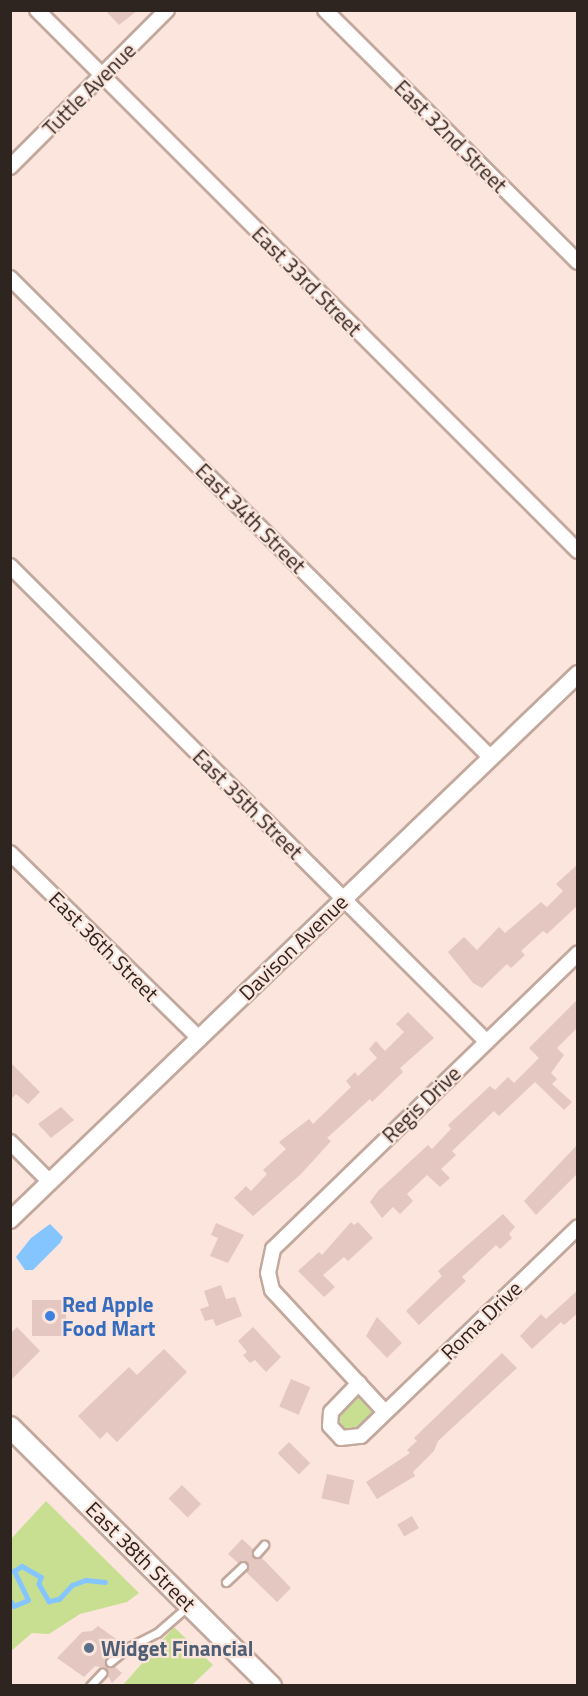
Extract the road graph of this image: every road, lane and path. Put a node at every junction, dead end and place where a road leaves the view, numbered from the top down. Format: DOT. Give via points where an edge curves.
graph roads {
  1 [pos="37,10"];
  2 [pos="166,10"];
  3 [pos="325,10"];
  4 [pos="102,76"];
  5 [pos="10,167"];
  6 [pos="578,262"];
  7 [pos="10,278"];
  8 [pos="578,551"];
  9 [pos="10,566"];
  10 [pos="578,674"];
  11 [pos="491,758"];
  12 [pos="10,852"];
  13 [pos="343,898"];
  14 [pos="578,953"];
  15 [pos="199,1038"];
  16 [pos="486,1041"];
  17 [pos="10,1142"];
  18 [pos="50,1182"];
  19 [pos="10,1220"];
  20 [pos="578,1227"];
  21 [pos="359,1383"];
  22 [pos="386,1412"];
  23 [pos="10,1427"];
  24 [pos="264,1545"];
  25 [pos="256,1553"];
  26 [pos="243,1566"];
  27 [pos="226,1582"];
  28 [pos="189,1605"];
  29 [pos="111,1662"];
  30 [pos="102,1673"];
  31 [pos="90,1686"];
  32 [pos="271,1686"];
  1 -- 4 [label="street, East 33rd Street"];
  2 -- 4 [label="street, Tuttle Avenue"];
  3 -- 6 [label="street, East 32nd Street"];
  4 -- 5 [label="street, Tuttle Avenue"];
  4 -- 8 [label="street, East 33rd Street"];
  7 -- 11 [label="street, East 34th Street"];
  9 -- 13 [label="street, East 35th Street"];
  10 -- 11 [label="street, Davison Avenue"];
  11 -- 13 [label="street, Davison Avenue"];
  12 -- 15 [label="street, East 36th Street"];
  13 -- 15 [label="street, Davison Avenue"];
  13 -- 16 [label="street, East 35th Street"];
  14 -- 16 [label="street, Regis Drive"];
  15 -- 18 [label="street, Davison Avenue"];
  16 -- 21 [label="street, Regis Drive" via="280,1241 270,1260 269,1282 279,1300"];
  17 -- 18 [label="street"];
  18 -- 19 [label="street, Davison Avenue"];
  20 -- 22 [label="street, Roma Drive"];
  21 -- 22 [label="street"];
  21 -- 22 [label="street, Roma Drive" via="331,1412 330,1426 336,1435 357,1438"];
  23 -- 28 [label="main road, East 38th Street"];
  24 -- 25 [label="lane"];
  26 -- 27 [label="lane"];
  28 -- 29 [label="lane" via="157,1633 127,1648"];
  28 -- 32 [label="main road, East 38th Street"];
  30 -- 31 [label="lane"];
}
